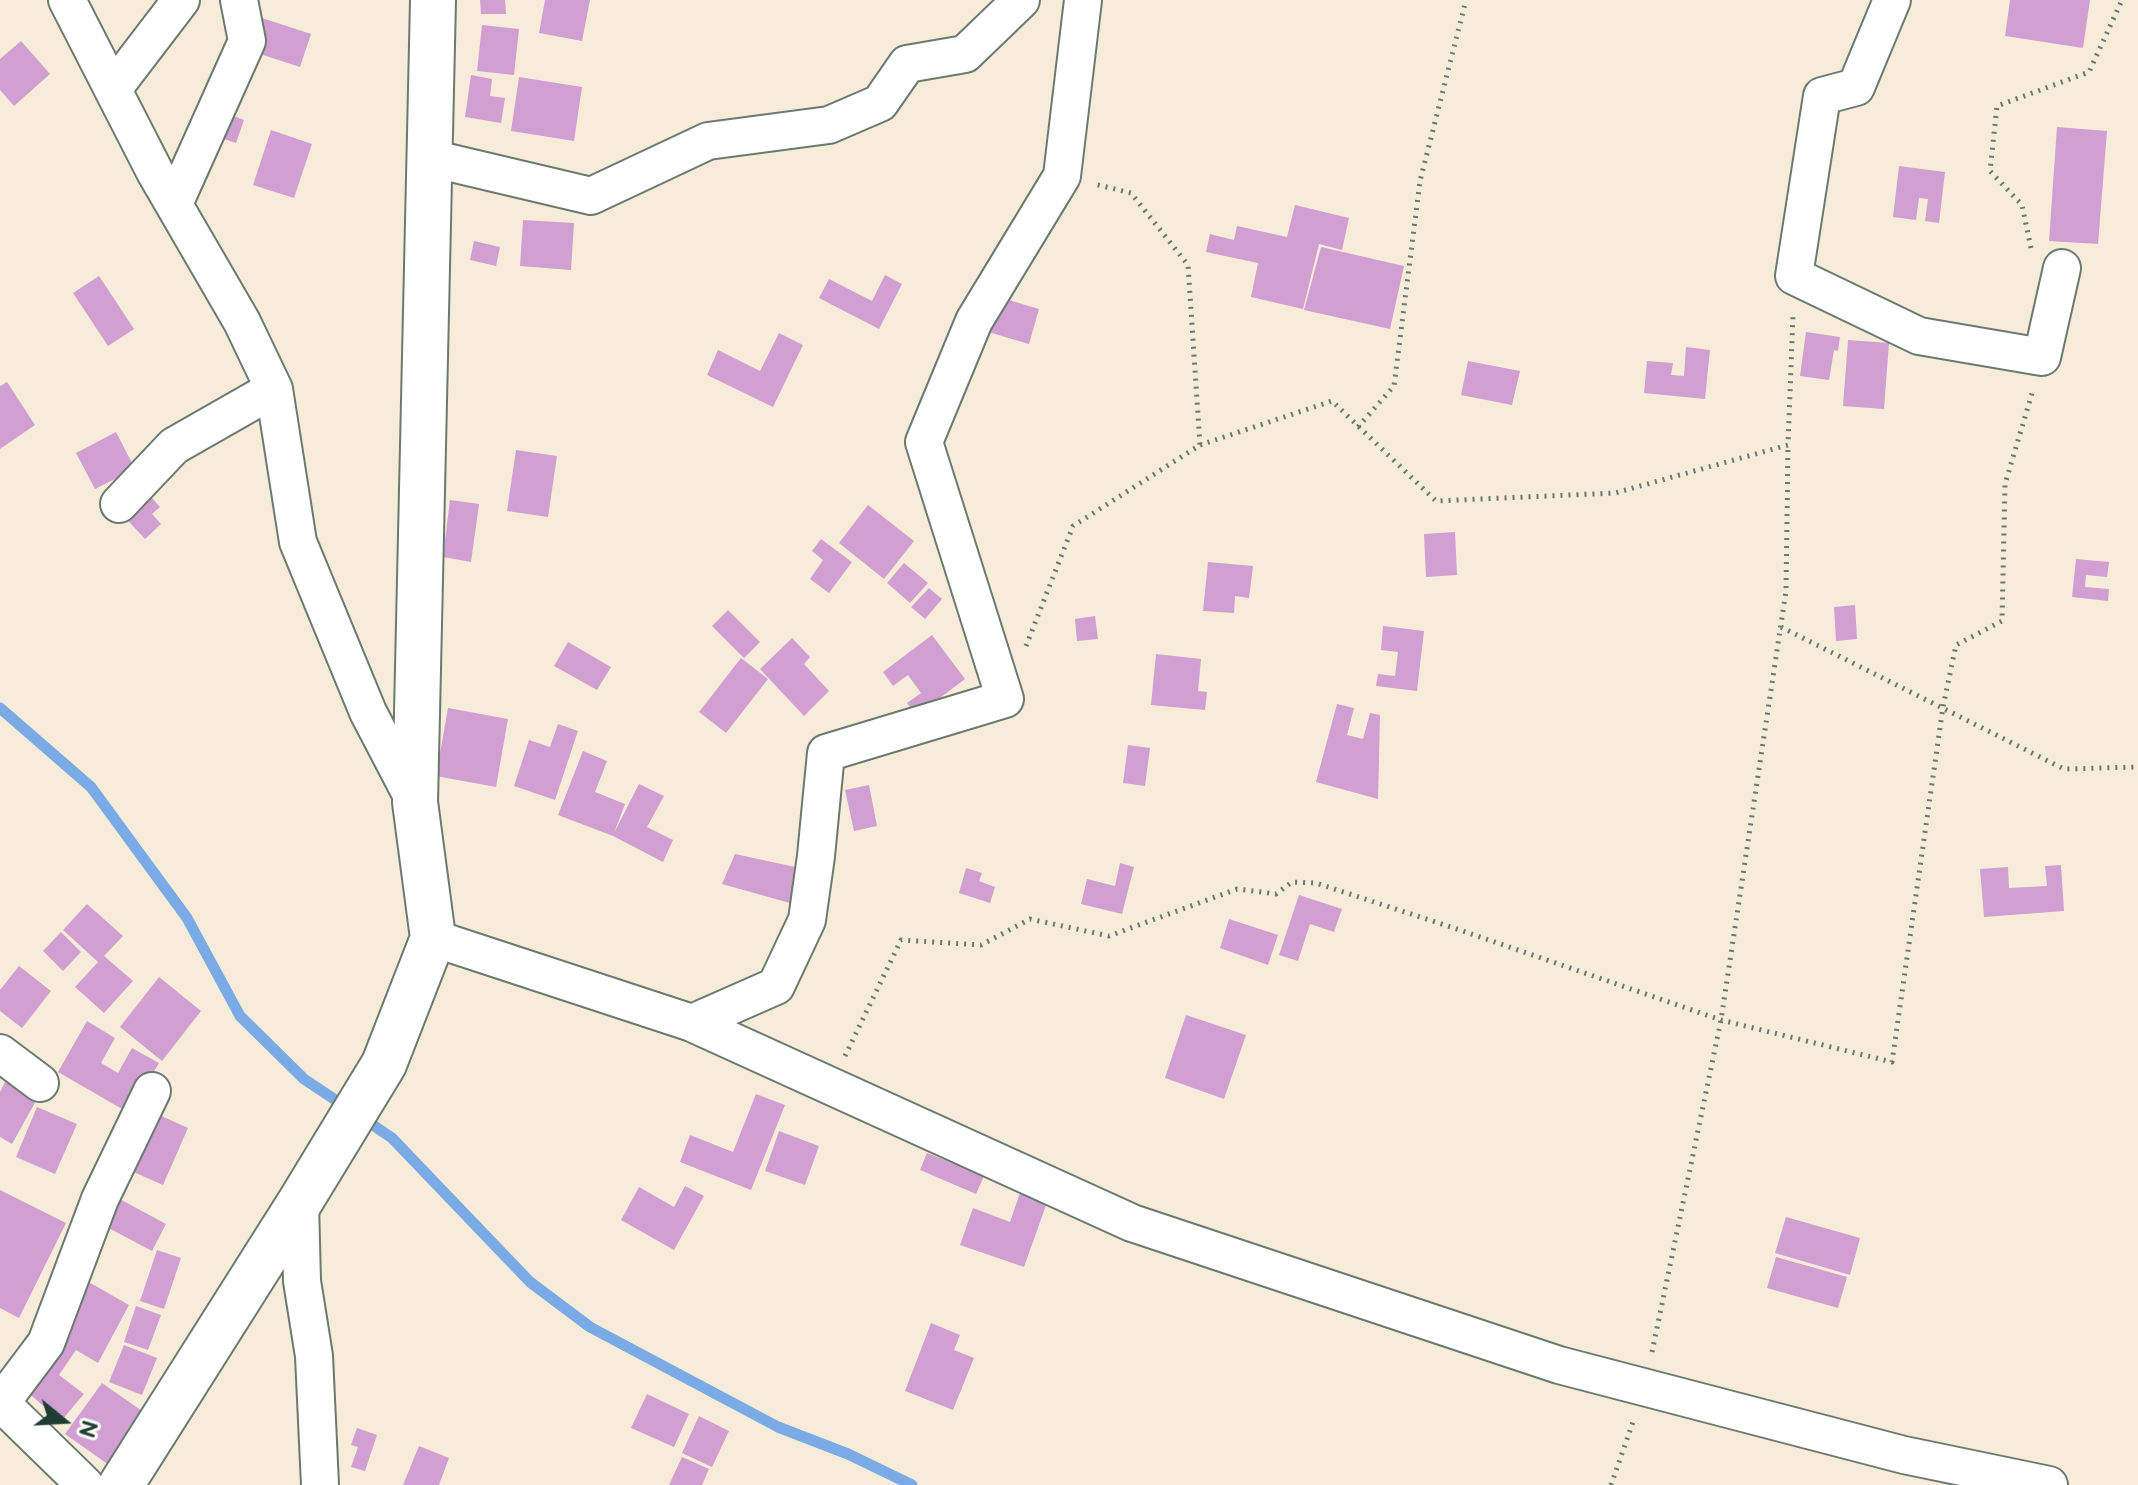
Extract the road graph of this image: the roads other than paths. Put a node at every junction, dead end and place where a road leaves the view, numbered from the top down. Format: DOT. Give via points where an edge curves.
graph roads {
  1 [pos="67,0"];
  2 [pos="181,0"];
  3 [pos="239,0"];
  4 [pos="433,0"];
  5 [pos="1021,0"];
  6 [pos="1083,0"];
  7 [pos="1892,0"];
  8 [pos="113,89"];
  9 [pos="430,158"];
  10 [pos="174,204"];
  11 [pos="2062,268"];
  12 [pos="274,389"];
  13 [pos="119,504"];
  14 [pos="415,802"];
  15 [pos="433,938"];
  16 [pos="692,1023"];
  17 [pos="0,1053"];
  18 [pos="40,1083"];
  19 [pos="152,1091"];
  20 [pos="300,1202"];
  21 [pos="0,1402"];
  22 [pos="85,1485"];
  23 [pos="121,1485"];
  24 [pos="320,1485"];
  25 [pos="2049,1485"];
  1 -- 8 [label="street"];
  2 -- 8 [label="street"];
  3 -- 10 [label="street" via="247,41"];
  4 -- 9 [label="street"];
  5 -- 9 [label="street" via="965,54 907,64 880,103 829,125 708,141 591,196"];
  6 -- 16 [label="street" via="1062,176 974,321 924,442 1005,699 826,753 807,920 776,986"];
  7 -- 11 [label="street" via="1856,87 1822,96 1794,276 1919,336 2042,357"];
  8 -- 10 [label="street"];
  9 -- 14 [label="street"];
  10 -- 12 [label="street"];
  12 -- 13 [label="street" via="174,446"];
  12 -- 14 [label="street" via="298,542 368,712"];
  14 -- 15 [label="street"];
  15 -- 16 [label="street"];
  15 -- 20 [label="street" via="384,1064"];
  16 -- 25 [label="street" via="1132,1223 1559,1365 1904,1455"];
  17 -- 18 [label="street"];
  19 -- 21 [label="street" via="100,1199 46,1343"];
  20 -- 23 [label="street"];
  20 -- 24 [label="street"];
  21 -- 22 [label="street"];
}
